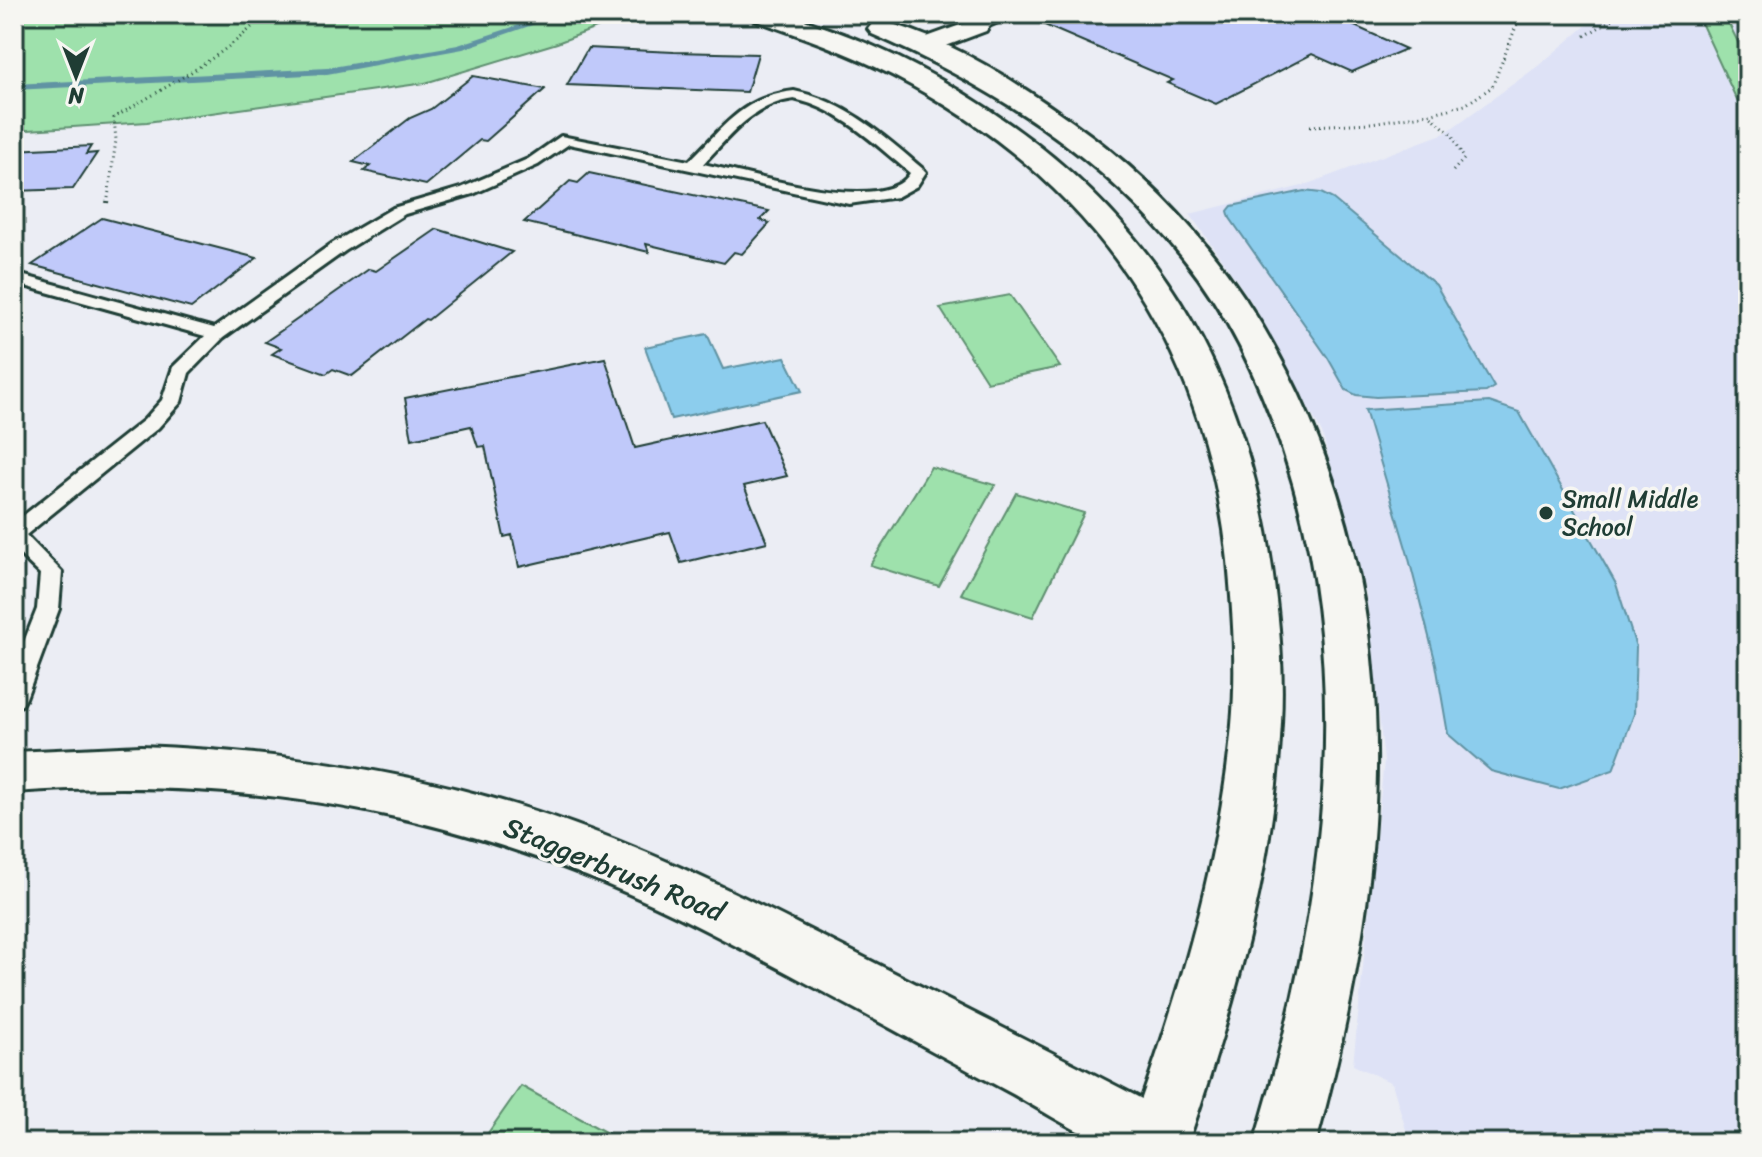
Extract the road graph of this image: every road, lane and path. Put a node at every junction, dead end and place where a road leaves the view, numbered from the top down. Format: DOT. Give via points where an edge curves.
graph roads {
  1 [pos="50,14"];
  2 [pos="264,14"];
  3 [pos="761,14"];
  4 [pos="839,14"];
  5 [pos="1010,14"];
  6 [pos="1521,14"];
  7 [pos="1621,14"];
  8 [pos="14,16"];
  9 [pos="977,26"];
  10 [pos="1585,36"];
  11 [pos="922,47"];
  12 [pos="1429,114"];
  13 [pos="1310,126"];
  14 [pos="692,166"];
  15 [pos="1453,171"];
  16 [pos="107,203"];
  17 [pos="14,278"];
  18 [pos="217,334"];
  19 [pos="14,535"];
  20 [pos="14,698"];
  21 [pos="14,772"];
  22 [pos="1160,1142"];
  23 [pos="1285,1143"];
  1 -- 8 [label="path"];
  2 -- 16 [label="path" via="215,54 114,118"];
  3 -- 22 [label="street" via="901,70 995,125 1053,170 1124,244 1160,294 1210,392 1245,519 1259,664 1247,815 1204,998"];
  4 -- 11 [label="street"];
  5 -- 9 [label="lane"];
  6 -- 12 [label="path" via="1492,87 1465,105"];
  7 -- 10 [label="path"];
  9 -- 11 [label="street"];
  11 -- 23 [label="street" via="1064,128 1139,191 1226,295 1264,357 1300,442 1325,518 1341,609 1351,717 1348,822 1335,930 1314,1044"];
  12 -- 13 [label="path"];
  12 -- 15 [label="path" via="1453,136 1464,159"];
  14 -- 14 [label="lane" via="849,199 891,194 912,183 918,172 839,108 788,96 750,108"];
  14 -- 18 [label="lane" via="566,139 533,162 467,191 399,211"];
  17 -- 18 [label="lane"];
  18 -- 19 [label="lane" via="180,371 171,402 151,424"];
  19 -- 20 [label="lane" via="51,572 48,609"];
  21 -- 22 [label="street, Staggerbrush Road" via="184,766 272,773 357,785 517,826 683,891"];
}
